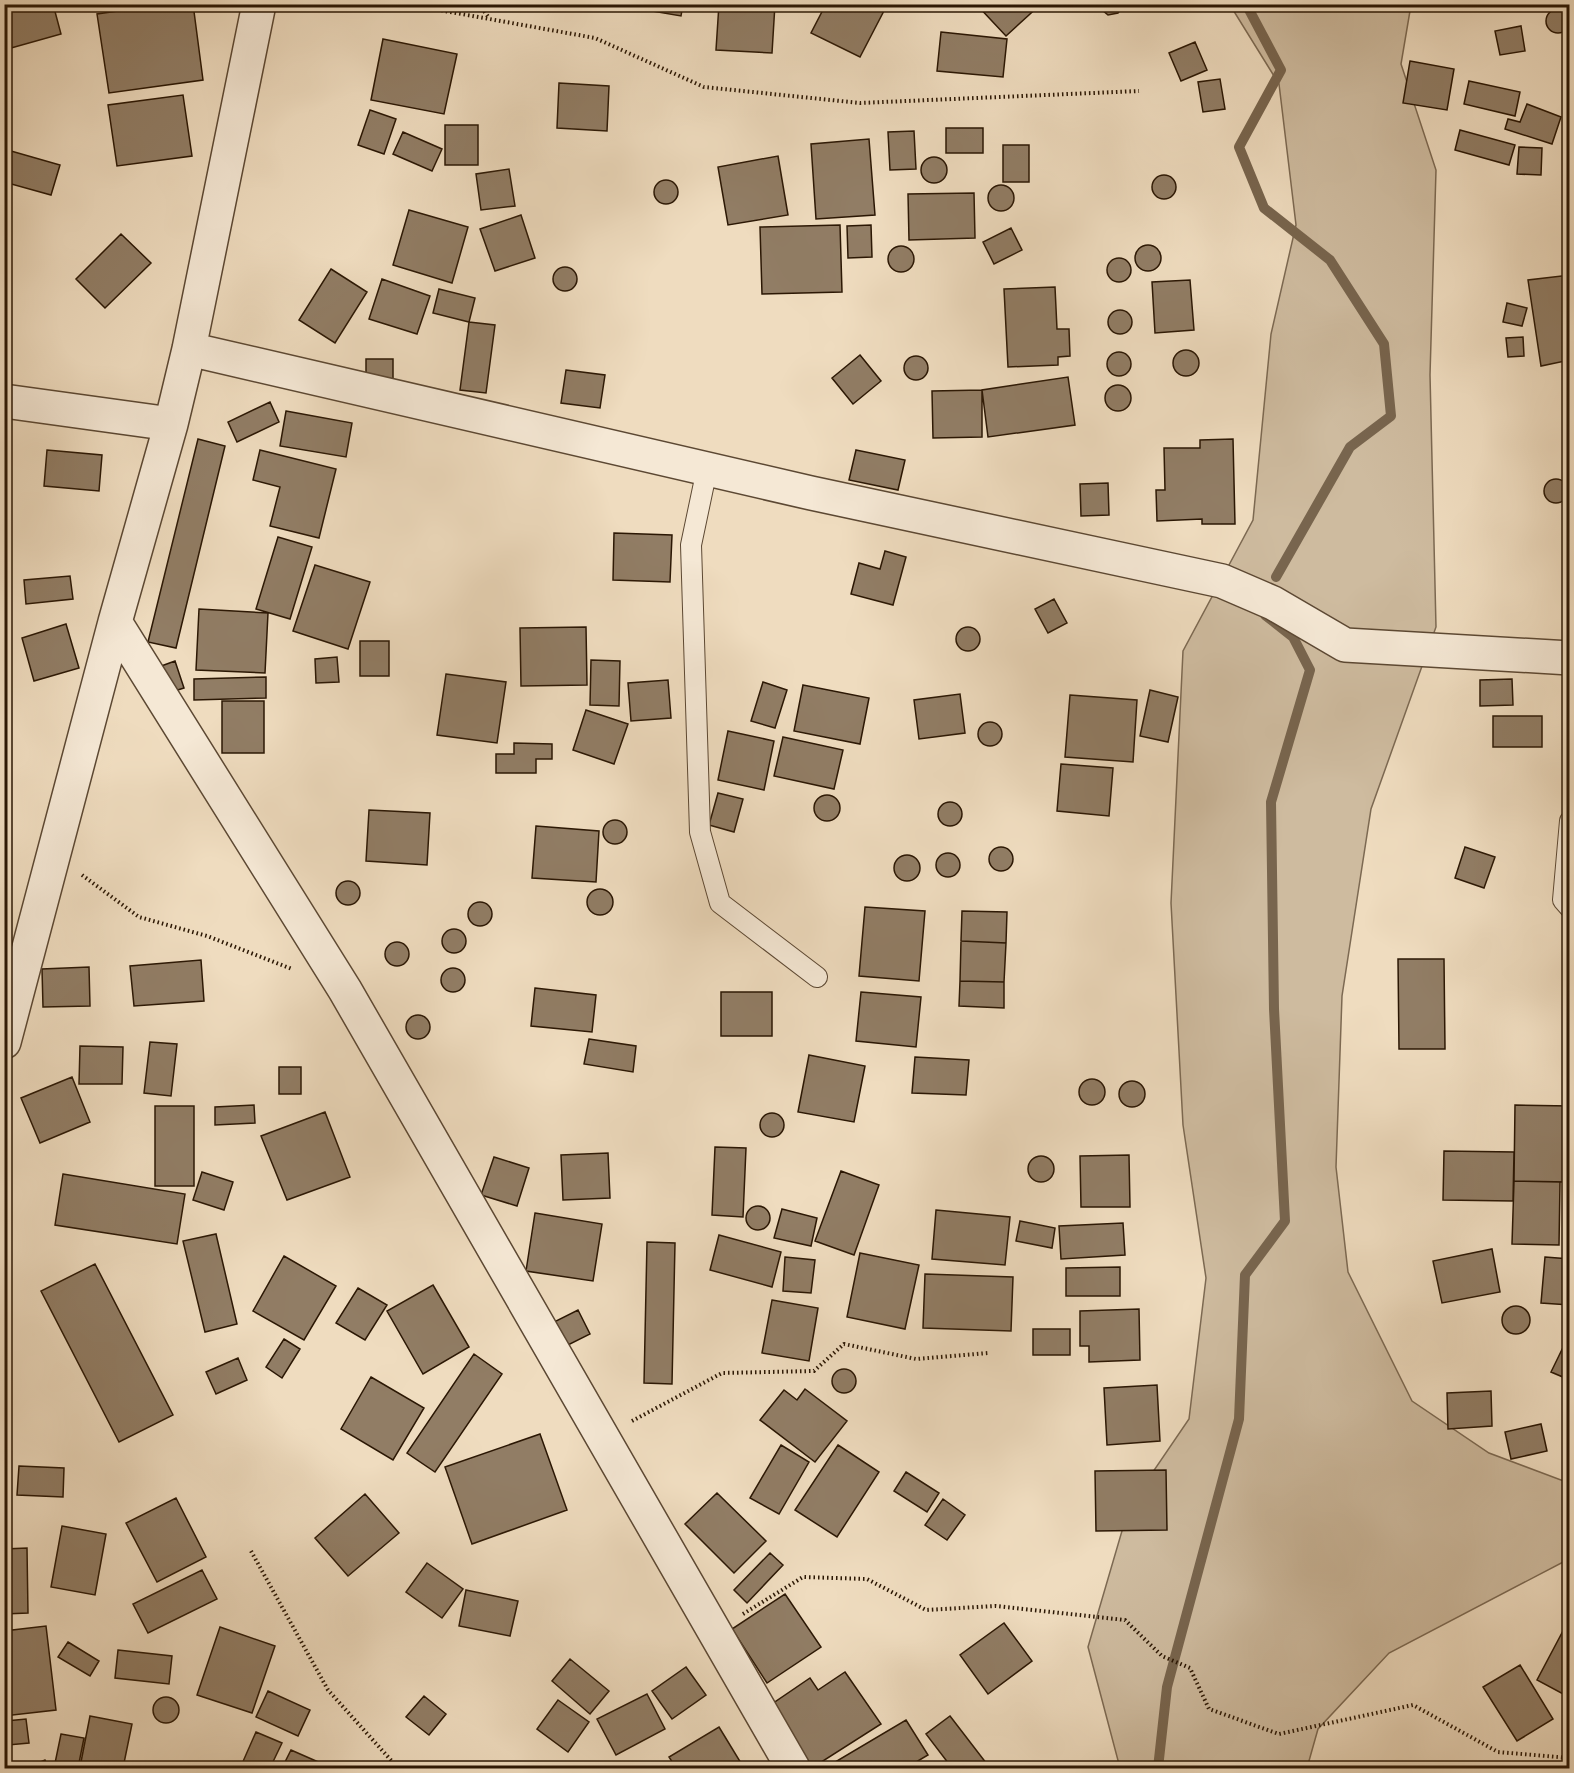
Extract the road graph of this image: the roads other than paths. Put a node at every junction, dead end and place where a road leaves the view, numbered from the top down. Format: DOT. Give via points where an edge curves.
graph roads {
  1 [pos="259,4"];
  2 [pos="189,349"];
  3 [pos="4,401"];
  4 [pos="171,424"];
  5 [pos="707,469"];
  6 [pos="115,622"];
  7 [pos="1569,658"];
  8 [pos="1569,821"];
  9 [pos="1569,908"];
  10 [pos="817,977"];
  11 [pos="4,1042"];
  12 [pos="793,1768"];
  1 -- 2 [label="street"];
  2 -- 4 [label="street"];
  2 -- 5 [label="street"];
  3 -- 4 [label="street"];
  4 -- 6 [label="street"];
  5 -- 7 [label="street" via="1222,581 1273,603 1345,645"];
  5 -- 10 [label="lane" via="691,545 700,832 720,903"];
  6 -- 11 [label="street"];
  6 -- 12 [label="street" via="345,990"];
  8 -- 9 [label="lane" via="1563,900"];
}
